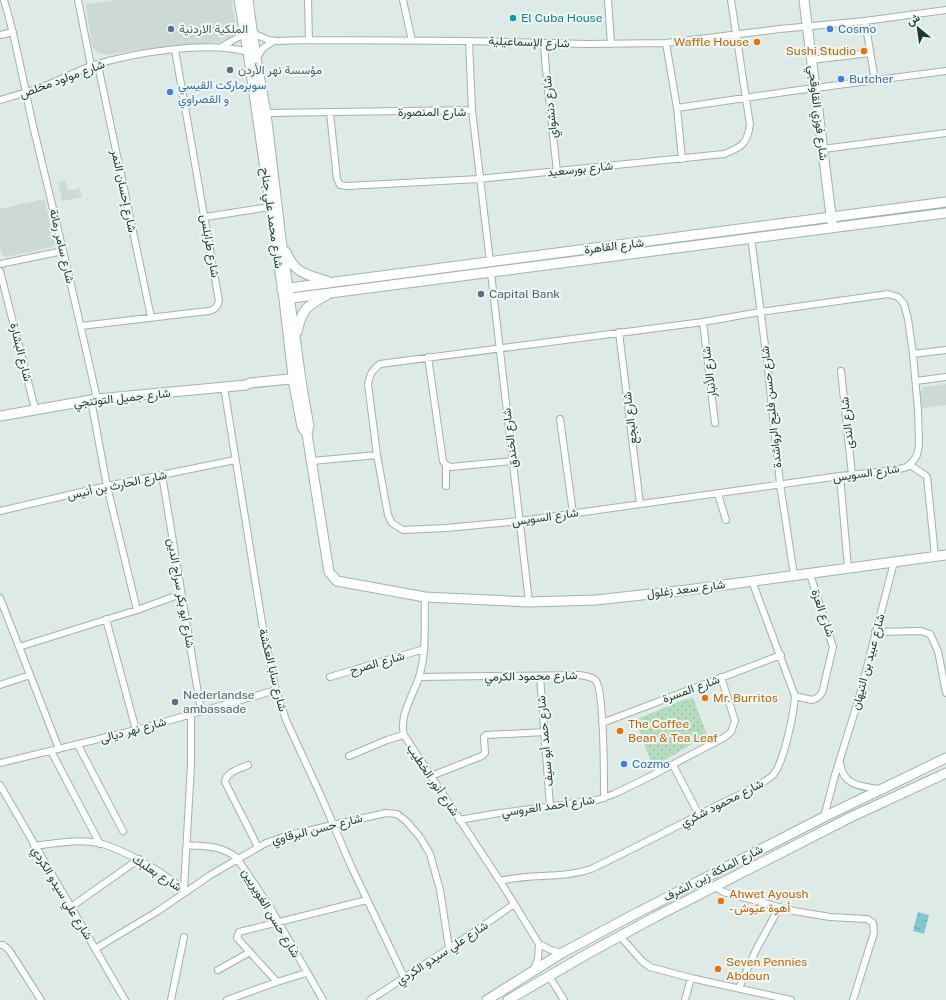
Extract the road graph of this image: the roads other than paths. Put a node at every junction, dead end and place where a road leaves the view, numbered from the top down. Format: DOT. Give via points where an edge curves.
graph roads {
  1 [pos="4,0"];
  2 [pos="78,0"];
  3 [pos="239,0"];
  4 [pos="248,0"];
  5 [pos="308,0"];
  6 [pos="403,0"];
  7 [pos="608,0"];
  8 [pos="731,0"];
  9 [pos="804,0"];
  10 [pos="946,10"];
  11 [pos="865,21"];
  12 [pos="807,28"];
  13 [pos="13,32"];
  14 [pos="248,32"];
  15 [pos="0,35"];
  16 [pos="737,36"];
  17 [pos="309,40"];
  18 [pos="274,41"];
  19 [pos="412,41"];
  20 [pos="469,41"];
  21 [pos="544,43"];
  22 [pos="666,43"];
  23 [pos="611,44"];
  24 [pos="219,47"];
  25 [pos="176,50"];
  26 [pos="248,52"];
  27 [pos="870,53"];
  28 [pos="256,59"];
  29 [pos="811,60"];
  30 [pos="98,64"];
  31 [pos="91,66"];
  32 [pos="946,71"];
  33 [pos="875,81"];
  34 [pos="815,88"];
  35 [pos="25,93"];
  36 [pos="747,98"];
  37 [pos="0,100"];
  38 [pos="677,108"];
  39 [pos="472,110"];
  40 [pos="266,113"];
  41 [pos="330,113"];
  42 [pos="946,133"];
  43 [pos="823,149"];
  44 [pos="682,159"];
  45 [pos="557,172"];
  46 [pos="479,179"];
  47 [pos="946,202"];
  48 [pos="270,207"];
  49 [pos="946,213"];
  50 [pos="205,217"];
  51 [pos="831,217"];
  52 [pos="832,227"];
  53 [pos="752,238"];
  54 [pos="281,239"];
  55 [pos="63,251"];
  56 [pos="490,262"];
  57 [pos="0,264"];
  58 [pos="0,271"];
  59 [pos="491,273"];
  60 [pos="329,282"];
  61 [pos="285,288"];
  62 [pos="331,292"];
  63 [pos="287,299"];
  64 [pos="760,312"];
  65 [pos="151,317"];
  66 [pos="703,322"];
  67 [pos="81,326"];
  68 [pos="620,332"];
  69 [pos="296,338"];
  70 [pos="500,349"];
  71 [pos="946,350"];
  72 [pos="912,354"];
  73 [pos="428,357"];
  74 [pos="841,371"];
  75 [pos="946,377"];
  76 [pos="298,381"];
  77 [pos="916,381"];
  78 [pos="224,387"];
  79 [pos="94,400"];
  80 [pos="35,409"];
  81 [pos="0,416"];
  82 [pos="560,419"];
  83 [pos="715,423"];
  84 [pos="377,455"];
  85 [pos="235,460"];
  86 [pos="312,461"];
  87 [pos="513,461"];
  88 [pos="446,465"];
  89 [pos="910,465"];
  90 [pos="162,475"];
  91 [pos="852,475"];
  92 [pos="840,476"];
  93 [pos="780,484"];
  94 [pos="107,486"];
  95 [pos="446,486"];
  96 [pos="718,494"];
  97 [pos="640,504"];
  98 [pos="0,511"];
  99 [pos="573,513"];
  100 [pos="726,520"];
  101 [pos="520,521"];
  102 [pos="946,555"];
  103 [pos="935,556"];
  104 [pos="894,562"];
  105 [pos="848,568"];
  106 [pos="810,574"];
  107 [pos="794,575"];
  108 [pos="752,581"];
  109 [pos="181,594"];
  110 [pos="0,598"];
  111 [pos="425,598"];
  112 [pos="530,602"];
  113 [pos="137,610"];
  114 [pos="106,619"];
  115 [pos="875,632"];
  116 [pos="19,647"];
  117 [pos="424,649"];
  118 [pos="781,655"];
  119 [pos="30,675"];
  120 [pos="540,676"];
  121 [pos="330,677"];
  122 [pos="419,677"];
  123 [pos="721,678"];
  124 [pos="0,686"];
  125 [pos="276,690"];
  126 [pos="946,693"];
  127 [pos="795,696"];
  128 [pos="201,711"];
  129 [pos="191,714"];
  130 [pos="602,723"];
  131 [pos="136,730"];
  132 [pos="545,732"];
  133 [pos="404,735"];
  134 [pos="78,745"];
  135 [pos="59,749"];
  136 [pos="51,751"];
  137 [pos="349,756"];
  138 [pos="946,758"];
  139 [pos="839,762"];
  140 [pos="0,763"];
  141 [pos="248,765"];
  142 [pos="673,765"];
  143 [pos="946,773"];
  144 [pos="431,776"];
  145 [pos="0,785"];
  146 [pos="879,789"];
  147 [pos="604,798"];
  148 [pos="550,806"];
  149 [pos="700,815"];
  150 [pos="824,817"];
  151 [pos="459,820"];
  152 [pos="333,824"];
  153 [pos="123,831"];
  154 [pos="100,844"];
  155 [pos="34,846"];
  156 [pos="187,846"];
  157 [pos="258,846"];
  158 [pos="238,858"];
  159 [pos="139,859"];
  160 [pos="500,881"];
  161 [pos="716,886"];
  162 [pos="185,891"];
  163 [pos="367,900"];
  164 [pos="514,904"];
  165 [pos="71,907"];
  166 [pos="779,908"];
  167 [pos="278,922"];
  168 [pos="620,936"];
  169 [pos="184,937"];
  170 [pos="539,944"];
  171 [pos="0,945"];
  172 [pos="450,948"];
  173 [pos="95,949"];
  174 [pos="250,952"];
  175 [pos="562,953"];
  176 [pos="218,970"];
  177 [pos="533,971"];
  178 [pos="306,973"];
  179 [pos="549,976"];
  180 [pos="404,977"];
  181 [pos="691,978"];
  182 [pos="277,982"];
  183 [pos="739,988"];
  184 [pos="773,998"];
  185 [pos="41,1000"];
  186 [pos="125,1000"];
  187 [pos="171,1000"];
  188 [pos="227,1000"];
  189 [pos="323,1000"];
  190 [pos="370,1000"];
  191 [pos="487,1000"];
  192 [pos="508,1000"];
  193 [pos="564,1000"];
  194 [pos="685,1000"];
  195 [pos="791,1000"];
  196 [pos="853,1000"];
  1 -- 13 [label="street, شارع سامر رمانة"];
  2 -- 31 [label="street"];
  3 -- 14 [label="main road, شارع محمد علي جناح"];
  4 -- 14 [label="main road, شارع محمد علي جناح"];
  5 -- 17 [label="street"];
  6 -- 19 [label="street"];
  7 -- 23 [label="street"];
  8 -- 16 [label="street, شارع بورسعيد"];
  9 -- 12 [label="main road, شارع فوزي القاوقجي"];
  10 -- 11 [label="street, شارع الإسماعيلية"];
  11 -- 12 [label="street, شارع الإسماعيلية"];
  11 -- 27 [label="street"];
  12 -- 16 [label="street, شارع الإسماعيلية" via="780,29"];
  12 -- 29 [label="main road, شارع فوزي القاوقجي"];
  13 -- 15 [label="street"];
  13 -- 35 [label="street, شارع سامر رمانة"];
  14 -- 18 [label="street, شارع الإسماعيلية"];
  14 -- 24 [label="street, شارع مولود مخلص"];
  14 -- 26 [label="main road, شارع محمد علي جناح"];
  14 -- 28 [label="main road, شارع محمد علي جناح"];
  16 -- 22 [label="street, شارع الإسماعيلية"];
  16 -- 36 [label="street, شارع بورسعيد"];
  17 -- 18 [label="street, شارع الإسماعيلية"];
  17 -- 19 [label="street, شارع الإسماعيلية"];
  18 -- 28 [label="street" via="262,48"];
  19 -- 20 [label="street, شارع الإسماعيلية"];
  20 -- 21 [label="street, شارع الإسماعيلية"];
  20 -- 39 [label="street"];
  21 -- 23 [label="street, شارع الإسماعيلية"];
  21 -- 45 [label="street, شارع دنشواي"];
  22 -- 23 [label="street, شارع الإسماعيلية"];
  22 -- 38 [label="street"];
  24 -- 25 [label="street, شارع مولود مخلص"];
  24 -- 26 [label="street, شارع مولود مخلص"];
  25 -- 30 [label="street, شارع مولود مخلص"];
  25 -- 50 [label="street, شارع طرابلس"];
  26 -- 48 [label="main road, شارع محمد علي جناح"];
  27 -- 29 [label="street"];
  27 -- 33 [label="street"];
  28 -- 40 [label="main road, شارع محمد علي جناح"];
  29 -- 34 [label="main road, شارع فوزي القاوقجي"];
  30 -- 31 [label="street, شارع مولود مخلص"];
  30 -- 65 [label="street, شارع إحسان النمر"];
  31 -- 35 [label="street, شارع مولود مخلص"];
  32 -- 33 [label="street"];
  33 -- 34 [label="street"];
  34 -- 36 [label="street"];
  34 -- 43 [label="main road, شارع فوزي القاوقجي"];
  35 -- 37 [label="street, شارع مولود مخلص"];
  35 -- 55 [label="street, شارع سامر رمانة"];
  36 -- 38 [label="street"];
  36 -- 44 [label="street, شارع بورسعيد" via="750,125 749,137 744,144 724,154"];
  38 -- 44 [label="street"];
  39 -- 41 [label="street, شارع المنصورة"];
  39 -- 46 [label="street, شارع المنصورة"];
  40 -- 41 [label="street, شارع المنصورة"];
  40 -- 54 [label="main road, شارع محمد علي جناح"];
  41 -- 46 [label="street, شارع بورسعيد" via="337,179 340,185"];
  42 -- 43 [label="street"];
  43 -- 51 [label="main road, شارع فوزي القاوقجي"];
  44 -- 45 [label="street, شارع بورسعيد"];
  45 -- 46 [label="street, شارع بورسعيد"];
  46 -- 56 [label="street, شارع المنصورة"];
  47 -- 51 [label="main road, شارع القاهرة"];
  48 -- 50 [label="street"];
  48 -- 61 [label="main road, شارع محمد علي جناح"];
  49 -- 52 [label="main road, شارع القاهرة"];
  50 -- 65 [label="street, شارع طرابلس" via="219,301 217,306 208,311"];
  51 -- 52 [label="main road, شارع فوزي القاوقجي"];
  51 -- 56 [label="main road, شارع القاهرة"];
  52 -- 53 [label="main road, شارع القاهرة"];
  53 -- 59 [label="main road, شارع القاهرة"];
  53 -- 64 [label="street, شارع حسن فليح الرواشدة"];
  54 -- 60 [label="main road" via="288,257 296,268"];
  54 -- 61 [label="main road, شارع محمد علي جناح"];
  55 -- 57 [label="street"];
  55 -- 67 [label="street, شارع سامر رمانة"];
  56 -- 60 [label="main road, شارع القاهرة"];
  58 -- 80 [label="street, شارع البشارة"];
  59 -- 62 [label="main road, شارع القاهرة"];
  59 -- 70 [label="street, شارع الخندق"];
  60 -- 61 [label="main road, شارع القاهرة"];
  61 -- 63 [label="main road, شارع محمد علي جناح"];
  62 -- 63 [label="main road, شارع القاهرة"];
  62 -- 69 [label="main road" via="310,304 304,311"];
  63 -- 69 [label="main road, شارع محمد علي جناح"];
  63 -- 76 [label="main road, شارع محمد علي جناح"];
  64 -- 66 [label="street, شارع السويس"];
  64 -- 72 [label="street, شارع السويس" via="895,295 902,300 907,310"];
  64 -- 93 [label="street, شارع حسن فليح الرواشدة"];
  65 -- 67 [label="street, شارع طرابلس"];
  66 -- 68 [label="street, شارع السويس"];
  66 -- 83 [label="street, شارع الأنبار"];
  67 -- 79 [label="street, شارع سامر رمانة"];
  68 -- 70 [label="street, شارع السويس"];
  68 -- 97 [label="street, شارع البجع"];
  69 -- 76 [label="main road, شارع محمد علي جناح"];
  70 -- 73 [label="street, شارع السويس"];
  70 -- 87 [label="street, شارع الخندق"];
  71 -- 72 [label="street"];
  72 -- 77 [label="street, شارع السويس"];
  73 -- 84 [label="street, شارع السويس" via="380,364 370,374 368,384"];
  73 -- 88 [label="street" via="441,453"];
  74 -- 91 [label="street, شارع الندى"];
  75 -- 77 [label="street"];
  76 -- 78 [label="main road, شارع جميل التوتنجي" via="249,388 246,385"];
  76 -- 86 [label="main road, شارع محمد علي جناح" via="309,426 307,434"];
  77 -- 89 [label="street, شارع السويس" via="919,445 917,455"];
  78 -- 79 [label="main road, شارع جميل التوتنجي"];
  78 -- 85 [label="street, شارع سابا العكشة"];
  79 -- 80 [label="main road, شارع جميل التوتنجي"];
  79 -- 94 [label="street, شارع سامر رمانة"];
  80 -- 81 [label="main road, شارع جميل التوتنجي"];
  82 -- 99 [label="street"];
  84 -- 86 [label="street"];
  84 -- 101 [label="street, شارع السويس" via="388,515 392,523 402,530"];
  85 -- 90 [label="street, شارع الحارث بن أنيس"];
  85 -- 125 [label="street, شارع سابا العكشة" via="264,635"];
  86 -- 111 [label="main road, شارع محمد علي جناح" via="329,572 333,579"];
  87 -- 88 [label="street" via="451,467"];
  87 -- 101 [label="street, شارع الخندق"];
  88 -- 95 [label="street"];
  89 -- 91 [label="street, شارع السويس" via="895,470"];
  89 -- 103 [label="street" via="928,480"];
  90 -- 94 [label="street, شارع الحارث بن أنيس"];
  90 -- 109 [label="street, شارع أبو بكر سراج الدين"];
  91 -- 92 [label="street, شارع السويس"];
  92 -- 93 [label="street, شارع السويس"];
  92 -- 105 [label="street"];
  93 -- 96 [label="street, شارع السويس"];
  93 -- 107 [label="street, شارع حسن فليح الرواشدة"];
  94 -- 98 [label="street, شارع الحارث بن أنيس"];
  94 -- 113 [label="street, شارع سامر رمانة"];
  96 -- 97 [label="street, شارع السويس"];
  96 -- 100 [label="street"];
  97 -- 99 [label="street, شارع السويس"];
  99 -- 101 [label="street, شارع السويس"];
  101 -- 112 [label="street, شارع الخندق"];
  102 -- 103 [label="main road, شارع سعد زغلول"];
  103 -- 104 [label="main road, شارع سعد زغلول"];
  104 -- 105 [label="main road, شارع سعد زغلول"];
  104 -- 115 [label="street, شارع عبيد بن التيهان"];
  105 -- 106 [label="main road, شارع سعد زغلول"];
  106 -- 107 [label="main road, شارع سعد زغلول"];
  106 -- 127 [label="street, شارع العزة" via="833,647 820,696 812,700"];
  107 -- 108 [label="main road, شارع سعد زغلول"];
  108 -- 112 [label="main road, شارع سعد زغلول" via="596,600"];
  108 -- 118 [label="street, شارع محمود شكري"];
  109 -- 113 [label="street"];
  109 -- 128 [label="street, شارع أبو بكر سراج الدين"];
  110 -- 116 [label="street"];
  111 -- 112 [label="main road, شارع سعد زغلول"];
  111 -- 117 [label="street, شارع أنور الخطيب"];
  113 -- 114 [label="street"];
  114 -- 116 [label="street"];
  114 -- 131 [label="street"];
  115 -- 126 [label="street" via="921,631 930,634 938,651"];
  115 -- 139 [label="street, شارع عبيد بن التيهان" via="859,698"];
  116 -- 119 [label="street"];
  117 -- 121 [label="street, شارع الصرح"];
  117 -- 122 [label="street, شارع أنور الخطيب"];
  118 -- 123 [label="street, شارع المسرة"];
  118 -- 127 [label="street, شارع محمود شكري"];
  119 -- 124 [label="street"];
  119 -- 135 [label="street"];
  120 -- 122 [label="street, شارع محمود الكرمي"];
  120 -- 130 [label="street, شارع محمود الكرمي" via="593,678 598,686"];
  120 -- 132 [label="street, شارع حمد أبو سيف"];
  122 -- 133 [label="street, شارع أنور الخطيب" via="402,724"];
  123 -- 130 [label="street, شارع المسرة"];
  123 -- 142 [label="street, شارع أحمد العروسي" via="734,716 732,732"];
  125 -- 128 [label="street, شارع نهر ديالى"];
  125 -- 152 [label="street, شارع سابا العكشة" via="286,720"];
  127 -- 149 [label="street, شارع محمود شكري" via="785,744 773,775"];
  128 -- 129 [label="street, شارع نهر ديالى"];
  129 -- 131 [label="street, شارع نهر ديالى"];
  129 -- 156 [label="street"];
  130 -- 147 [label="street, شارع محمود الكرمي"];
  131 -- 134 [label="street, شارع نهر ديالى"];
  132 -- 144 [label="street" via="488,734 484,736 482,756"];
  132 -- 148 [label="street, شارع حمد أبو سيف"];
  133 -- 137 [label="street"];
  133 -- 144 [label="street, شارع أنور الخطيب"];
  134 -- 135 [label="street, شارع نهر ديالى"];
  134 -- 153 [label="street"];
  135 -- 136 [label="street, شارع نهر ديالى"];
  136 -- 140 [label="street, شارع نهر ديالى"];
  136 -- 154 [label="street"];
  138 -- 146 [label="main road, شارع الملكة زين الشرف"];
  139 -- 146 [label="street" via="842,775 849,782"];
  139 -- 150 [label="street, شارع عبيد بن التيهان"];
  141 -- 157 [label="street" via="228,775 225,782"];
  142 -- 147 [label="street, شارع أحمد العروسي"];
  142 -- 149 [label="street"];
  143 -- 161 [label="main road, شارع الملكة زين الشرف" via="851,817"];
  144 -- 151 [label="street, شارع أنور الخطيب"];
  145 -- 155 [label="street, شارع علي سيدو الكردي"];
  146 -- 150 [label="main road, شارع الملكة زين الشرف"];
  147 -- 148 [label="street, شارع أحمد العروسي"];
  148 -- 151 [label="street, شارع أحمد العروسي"];
  149 -- 160 [label="street, شارع محمود شكري" via="586,871"];
  150 -- 175 [label="main road, شارع الملكة زين الشرف"];
  151 -- 160 [label="street, شارع أنور الخطيب"];
  152 -- 157 [label="street, شارع حسن البرقاوي"];
  152 -- 163 [label="street, شارع سابا العكشة"];
  152 -- 172 [label="street, شارع حسن البرقاوي" via="393,813 411,826 425,844 433,861"];
  154 -- 155 [label="street, شارع بعلبك" via="71,842"];
  154 -- 159 [label="street, شارع بعلبك"];
  155 -- 165 [label="street, شارع علي سيدو الكردي"];
  156 -- 158 [label="street, شارع حسن الغويريين" via="220,848"];
  156 -- 162 [label="street"];
  157 -- 158 [label="street, شارع حسن البرقاوي"];
  158 -- 162 [label="street, شارع حسن البرقاوي"];
  158 -- 167 [label="street, شارع حسن الغويريين"];
  159 -- 162 [label="street, شارع بعلبك"];
  159 -- 165 [label="street"];
  160 -- 164 [label="street, شارع أنور الخطيب"];
  161 -- 166 [label="street" via="723,892"];
  161 -- 168 [label="main road, شارع الملكة زين الشرف"];
  162 -- 173 [label="street, شارع حسن البرقاوي"];
  163 -- 167 [label="street"];
  163 -- 180 [label="street, شارع سابا العكشة"];
  164 -- 170 [label="street, شارع أنور الخطيب"];
  164 -- 172 [label="street, شارع علي سيدو الكردي"];
  165 -- 173 [label="street, شارع علي سيدو الكردي"];
  166 -- 183 [label="street"];
  166 -- 196 [label="street" via="830,917 862,919 872,923 874,933"];
  167 -- 174 [label="street" via="239,932 237,938"];
  167 -- 178 [label="street, شارع حسن الغويريين"];
  168 -- 179 [label="main road, شارع الملكة زين الشرف"];
  168 -- 181 [label="street" via="642,962 650,967"];
  169 -- 187 [label="street"];
  170 -- 175 [label="street"];
  170 -- 177 [label="street" via="538,959"];
  171 -- 185 [label="street" via="9,950"];
  172 -- 180 [label="street, شارع علي سيدو الكردي"];
  173 -- 186 [label="street, شارع علي سيدو الكردي"];
  174 -- 176 [label="street"];
  174 -- 182 [label="street"];
  175 -- 177 [label="main road, شارع الملكة زين الشرف"];
  177 -- 191 [label="main road, شارع الملكة زين الشرف"];
  178 -- 182 [label="street, شارع حسن الغويريين"];
  178 -- 189 [label="street, شارع حسن الغويريين"];
  179 -- 192 [label="main road, شارع الملكة زين الشرف"];
  179 -- 193 [label="street"];
  180 -- 190 [label="street, شارع علي سيدو الكردي"];
  181 -- 183 [label="street"];
  181 -- 194 [label="street"];
  182 -- 188 [label="street, شارع حسن الغويريين"];
  183 -- 184 [label="street"];
  184 -- 195 [label="street"];
}
